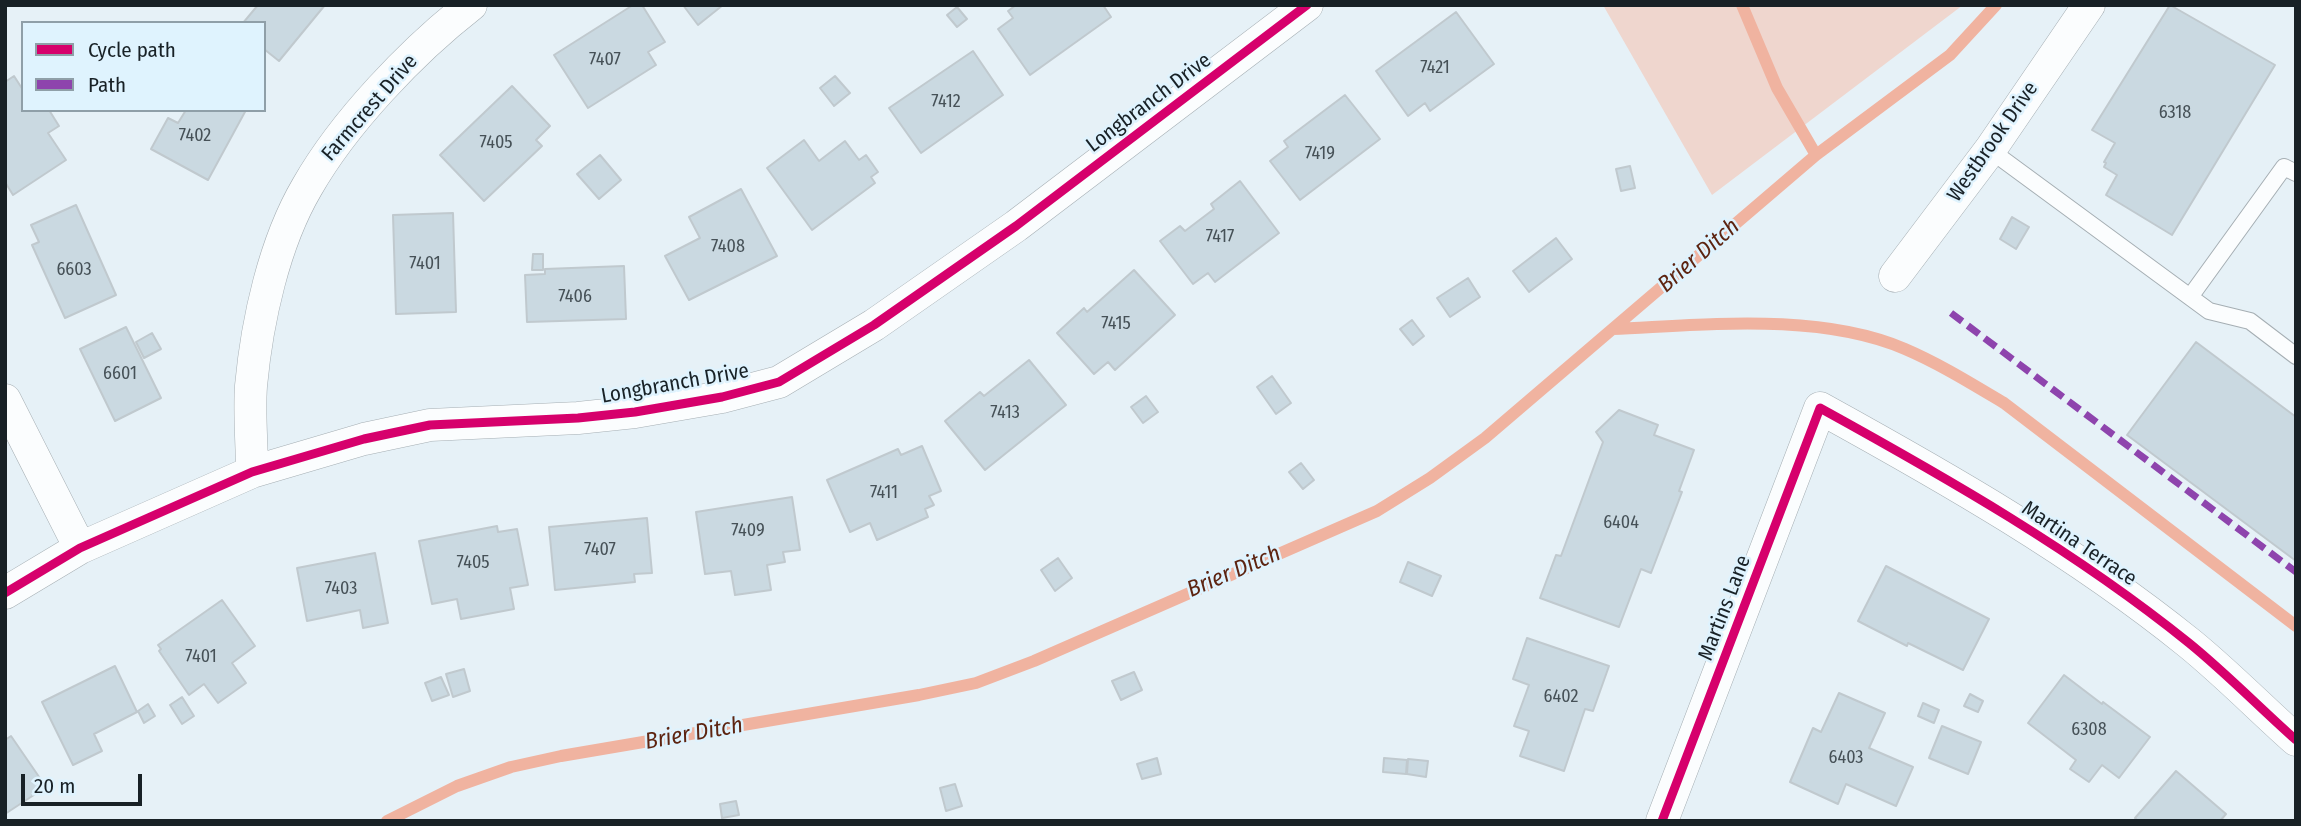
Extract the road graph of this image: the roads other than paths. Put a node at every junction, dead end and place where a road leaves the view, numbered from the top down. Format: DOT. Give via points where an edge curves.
graph roads {
  1 [pos="471,5"];
  2 [pos="1307,5"];
  3 [pos="2089,5"];
  4 [pos="1990,149"];
  5 [pos="2296,173"];
  6 [pos="1895,276"];
  7 [pos="2190,296"];
  8 [pos="2296,356"];
  9 [pos="5,400"];
  10 [pos="1819,408"];
  11 [pos="252,472"];
  12 [pos="80,548"];
  13 [pos="5,593"];
  14 [pos="2296,740"];
  15 [pos="1662,821"];
  1 -- 11 [label="street, Farmcrest Drive" via="391,78 332,146 305,189 284,237 263,306 251,388"];
  2 -- 11 [label="street, Longbranch Drive" via="1016,226 874,326 779,382 635,412 430,425"];
  3 -- 4 [label="street, Westbrook Drive"];
  4 -- 6 [label="street, Westbrook Drive"];
  4 -- 7 [label="lane"];
  5 -- 7 [label="lane" via="2284,167"];
  7 -- 8 [label="lane" via="2209,311 2250,321"];
  9 -- 12 [label="street"];
  10 -- 14 [label="street, Martina Terrace" via="2050,543 2190,644"];
  10 -- 15 [label="street, Martins Lane"];
  11 -- 12 [label="street, Longbranch Drive"];
  12 -- 13 [label="street, Longbranch Drive"];
}
